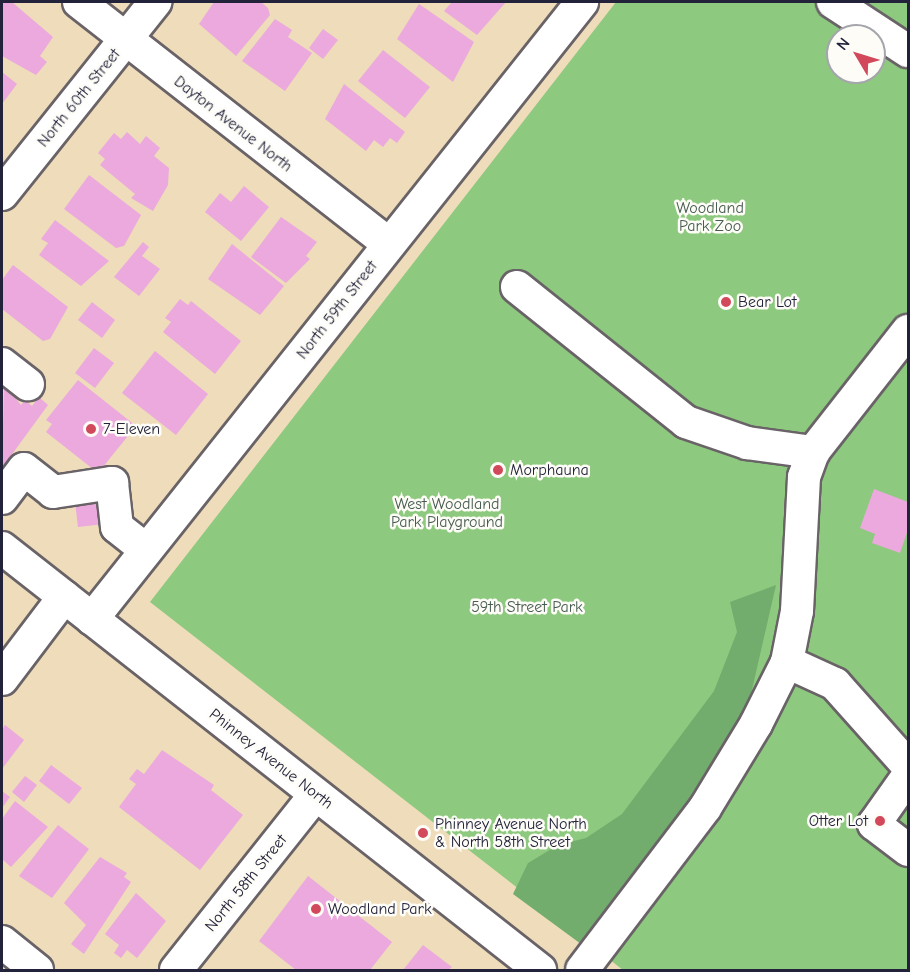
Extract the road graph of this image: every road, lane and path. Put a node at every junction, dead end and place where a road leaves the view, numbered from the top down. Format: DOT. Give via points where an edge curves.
graph roads {
  1 [pos="79,2"];
  2 [pos="155,2"];
  3 [pos="582,2"];
  4 [pos="833,2"];
  5 [pos="126,40"];
  6 [pos="909,51"];
  7 [pos="2,195"];
  8 [pos="389,244"];
  9 [pos="517,287"];
  10 [pos="909,331"];
  11 [pos="2,364"];
  12 [pos="28,384"];
  13 [pos="813,452"];
  14 [pos="2,498"];
  15 [pos="2,548"];
  16 [pos="146,550"];
  17 [pos="64,597"];
  18 [pos="92,619"];
  19 [pos="788,662"];
  20 [pos="2,679"];
  21 [pos="909,766"];
  22 [pos="909,776"];
  23 [pos="315,795"];
  24 [pos="909,850"];
  25 [pos="2,942"];
  26 [pos="589,960"];
  27 [pos="37,970"];
  28 [pos="176,970"];
  29 [pos="540,970"];
  1 -- 5 [label="street, Dayton Avenue North"];
  2 -- 5 [label="street, North 60th Street"];
  3 -- 8 [label="street, North 59th Street"];
  4 -- 6 [label="street"];
  5 -- 7 [label="street, North 60th Street"];
  5 -- 8 [label="street, Dayton Avenue North"];
  8 -- 16 [label="street, North 59th Street"];
  9 -- 13 [label="street" via="686,422 747,443"];
  10 -- 13 [label="street"];
  11 -- 12 [label="street"];
  13 -- 19 [label="street" via="804,477 797,611"];
  14 -- 16 [label="street" via="24,469 53,492 112,483 117,527"];
  15 -- 17 [label="street, Phinney Avenue North"];
  16 -- 18 [label="street, North 59th Street"];
  17 -- 18 [label="street, Phinney Avenue North"];
  17 -- 20 [label="street"];
  18 -- 23 [label="street, Phinney Avenue North"];
  19 -- 21 [label="street" via="835,684"];
  19 -- 26 [label="street" via="705,808"];
  22 -- 24 [label="street" via="874,824"];
  23 -- 28 [label="street, North 58th Street"];
  23 -- 29 [label="street, Phinney Avenue North"];
  25 -- 27 [label="street"];
}
